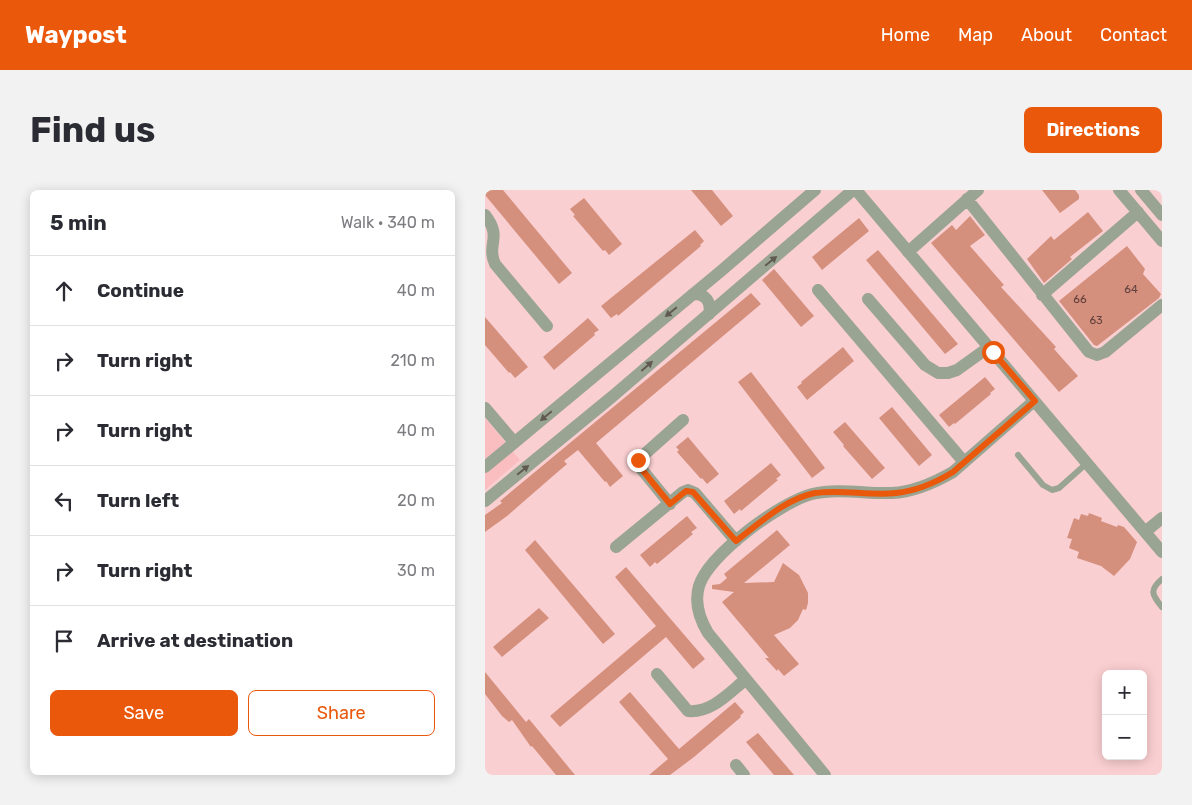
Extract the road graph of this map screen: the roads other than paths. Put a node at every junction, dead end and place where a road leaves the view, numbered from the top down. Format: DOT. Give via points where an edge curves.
graph roads {
  1 [pos="815,190"];
  2 [pos="855,190"];
  3 [pos="978,190"];
  4 [pos="1119,190"];
  5 [pos="1141,190"];
  6 [pos="967,199"];
  7 [pos="1138,212"];
  8 [pos="485,215"];
  9 [pos="1162,215"];
  10 [pos="1162,241"];
  11 [pos="908,252"];
  12 [pos="721,271"];
  13 [pos="741,286"];
  14 [pos="817,290"];
  15 [pos="693,294"];
  16 [pos="1042,294"];
  17 [pos="868,299"];
  18 [pos="1162,305"];
  19 [pos="709,314"];
  20 [pos="547,326"];
  21 [pos="989,347"];
  22 [pos="1035,401"];
  23 [pos="485,408"];
  24 [pos="683,420"];
  25 [pos="514,442"];
  26 [pos="1018,455"];
  27 [pos="964,462"];
  28 [pos="1087,464"];
  29 [pos="485,467"];
  30 [pos="485,501"];
  31 [pos="670,504"];
  32 [pos="1162,518"];
  33 [pos="1145,532"];
  34 [pos="736,541"];
  35 [pos="616,547"];
  36 [pos="1162,552"];
  37 [pos="1162,579"];
  38 [pos="1162,607"];
  39 [pos="657,674"];
  40 [pos="745,680"];
  41 [pos="736,765"];
  42 [pos="744,775"];
  43 [pos="825,775"];
  1 -- 12 [label="street"];
  2 -- 11 [label="street"];
  13 -- 2 [label="street, one-way"];
  3 -- 6 [label="street"];
  4 -- 7 [label="street"];
  5 -- 9 [label="street"];
  6 -- 11 [label="street"];
  6 -- 16 [label="street"];
  7 -- 10 [label="street"];
  7 -- 16 [label="street"];
  8 -- 20 [label="street" via="494,228 492,252 495,264"];
  11 -- 21 [label="street"];
  12 -- 13 [label="street" via="724,284 732,288"];
  12 -- 15 [label="street"];
  13 -- 19 [label="street"];
  14 -- 27 [label="street"];
  15 -- 19 [label="street" via="705,297 710,305"];
  15 -- 25 [label="street, one-way"];
  16 -- 18 [label="street" via="1083,346 1097,355"];
  17 -- 21 [label="street" via="931,370 939,373 957,370"];
  30 -- 19 [label="street, one-way"];
  21 -- 22 [label="street"];
  22 -- 27 [label="street"];
  22 -- 28 [label="street"];
  23 -- 25 [label="street"];
  24 -- 31 [label="street" via="638,460 639,466"];
  25 -- 29 [label="street"];
  26 -- 28 [label="lane" via="1045,488 1052,490 1059,488"];
  27 -- 34 [label="street" via="939,480 909,491 834,491 801,497"];
  28 -- 33 [label="street"];
  31 -- 34 [label="street" via="686,491 693,492"];
  31 -- 35 [label="street"];
  32 -- 33 [label="street"];
  33 -- 36 [label="street"];
  34 -- 40 [label="street" via="705,573 697,597 697,610 707,633"];
  37 -- 38 [label="lane" via="1153,592"];
  39 -- 40 [label="street" via="688,711 711,707"];
  40 -- 43 [label="street"];
  41 -- 42 [label="street"];
}
